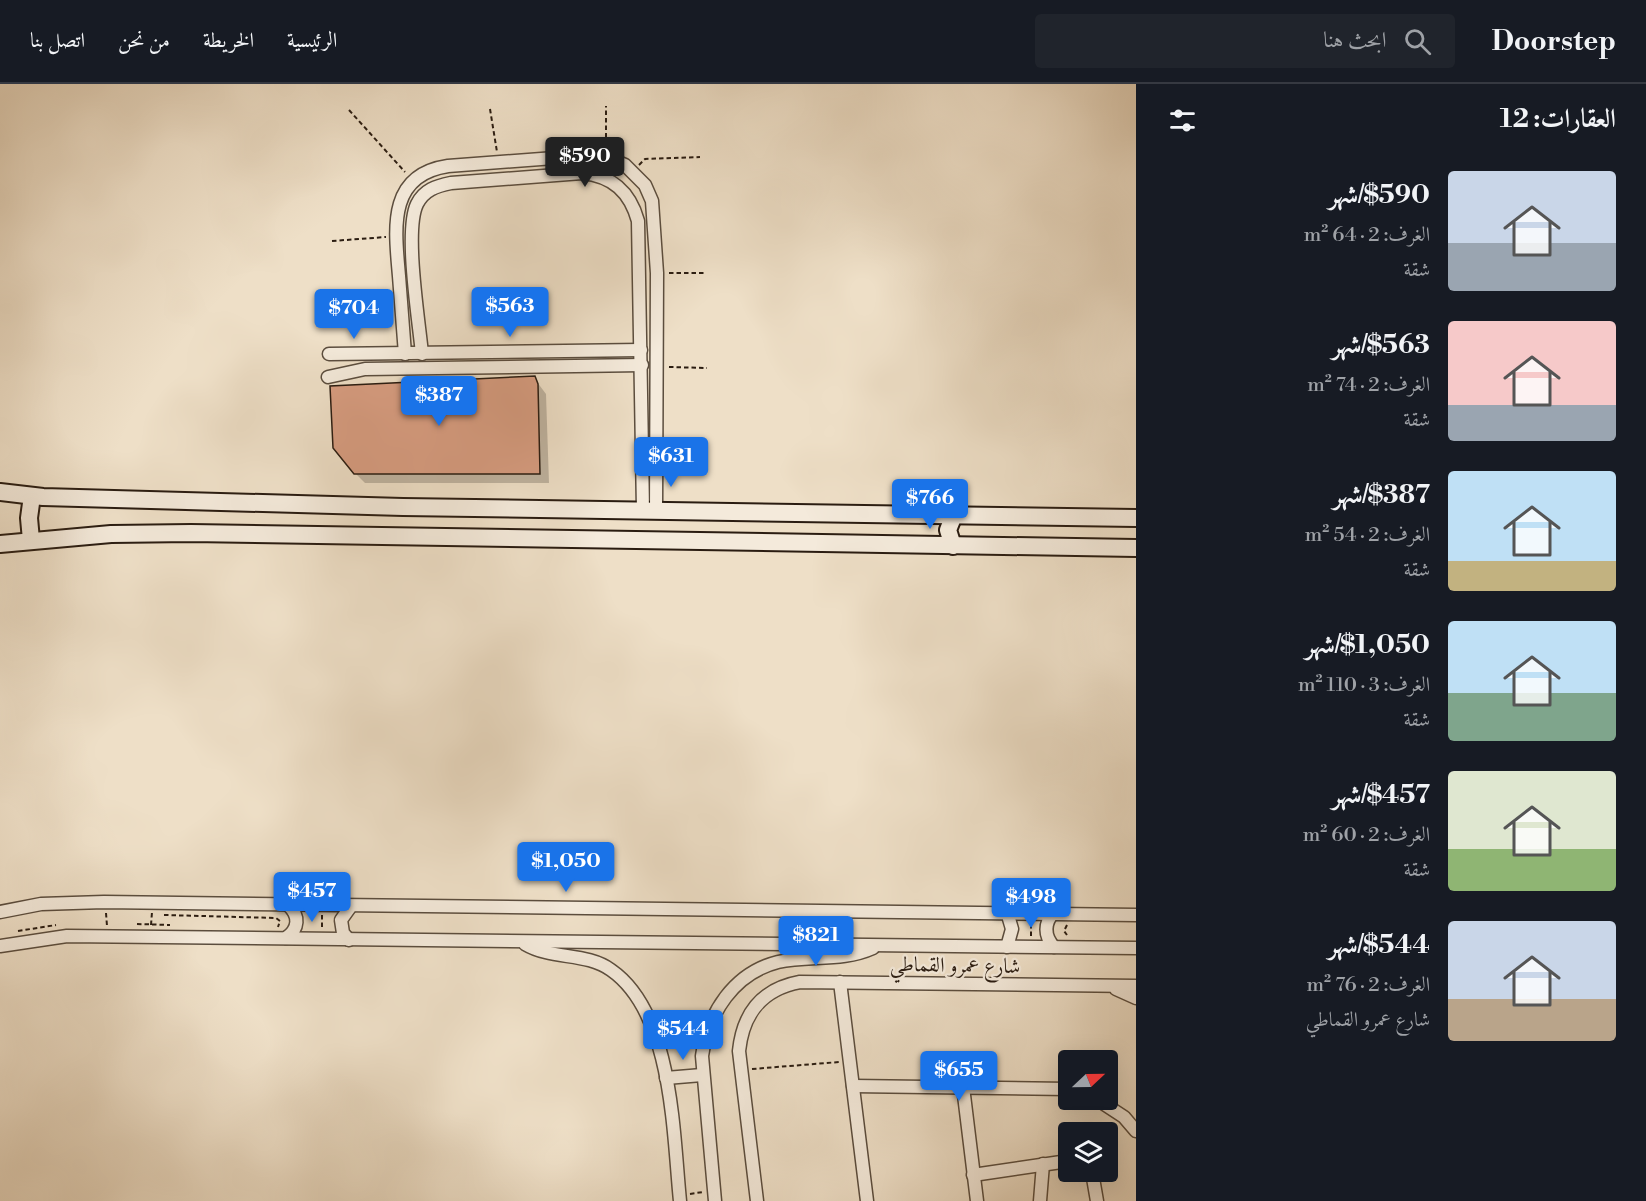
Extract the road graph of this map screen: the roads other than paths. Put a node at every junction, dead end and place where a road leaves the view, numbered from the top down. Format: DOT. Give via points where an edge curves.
graph roads {
  1 [pos="502,164"];
  2 [pos="506,180"];
  3 [pos="641,350"];
  4 [pos="328,354"];
  5 [pos="405,354"];
  6 [pos="422,354"];
  7 [pos="379,355"];
  8 [pos="642,365"];
  9 [pos="379,369"];
  10 [pos="328,378"];
  11 [pos="656,444"];
  12 [pos="642,446"];
  13 [pos="0,492"];
  14 [pos="32,496"];
  15 [pos="650,510"];
  16 [pos="901,514"];
  17 [pos="954,515"];
  18 [pos="1136,518"];
  19 [pos="31,540"];
  20 [pos="0,544"];
  21 [pos="905,545"];
  22 [pos="953,546"];
  23 [pos="1136,548"];
  24 [pos="288,905"];
  25 [pos="351,906"];
  26 [pos="0,912"];
  27 [pos="1007,912"];
  28 [pos="1054,912"];
  29 [pos="1136,915"];
  30 [pos="286,938"];
  31 [pos="349,940"];
  32 [pos="521,942"];
  33 [pos="878,945"];
  34 [pos="0,946"];
  35 [pos="1007,947"];
  36 [pos="1054,947"];
  37 [pos="1136,948"];
  38 [pos="840,982"];
  39 [pos="1136,986"];
  40 [pos="1110,987"];
  41 [pos="1136,998"];
  42 [pos="702,1075"];
  43 [pos="666,1078"];
  44 [pos="853,1086"];
  45 [pos="963,1087"];
  46 [pos="1058,1089"];
  47 [pos="1113,1110"];
  48 [pos="1136,1131"];
  49 [pos="1058,1162"];
  50 [pos="1043,1164"];
  51 [pos="973,1175"];
  52 [pos="1092,1182"];
  53 [pos="715,1196"];
  54 [pos="680,1198"];
  55 [pos="757,1201"];
  56 [pos="867,1201"];
  57 [pos="977,1201"];
  58 [pos="1040,1201"];
  59 [pos="1097,1201"];
  1 -- 2 [label="street"];
  1 -- 5 [label="street" via="429,169 413,180 403,194 397,209 395,236"];
  1 -- 11 [label="street" via="606,157 634,172 645,185 652,201 657,273"];
  2 -- 3 [label="street" via="582,173 603,176 621,187 638,221"];
  2 -- 6 [label="street" via="436,186 418,203 412,236"];
  3 -- 6 [label="street"];
  3 -- 8 [label="street"];
  4 -- 7 [label="street"];
  5 -- 6 [label="street"];
  5 -- 7 [label="street"];
  7 -- 9 [label="street"];
  8 -- 9 [label="street"];
  8 -- 12 [label="street"];
  9 -- 10 [label="street"];
  11 -- 12 [label="street"];
  11 -- 15 [label="street"];
  12 -- 15 [label="street"];
  13 -- 14 [label="street"];
  14 -- 15 [label="street"];
  14 -- 19 [label="street"];
  15 -- 16 [label="street"];
  16 -- 17 [label="street"];
  16 -- 21 [label="street" via="909,532"];
  17 -- 18 [label="street"];
  17 -- 22 [label="street" via="948,530"];
  19 -- 20 [label="street"];
  19 -- 21 [label="street" via="191,533"];
  21 -- 22 [label="street"];
  22 -- 23 [label="street"];
  24 -- 25 [label="street"];
  24 -- 26 [label="street" via="152,903 105,908 41,904"];
  24 -- 30 [label="street" via="297,920 293,933"];
  25 -- 27 [label="street"];
  25 -- 31 [label="street" via="344,912 340,925"];
  27 -- 28 [label="street"];
  27 -- 35 [label="street" via="1012,929"];
  28 -- 29 [label="street"];
  28 -- 36 [label="street" via="1046,932"];
  30 -- 31 [label="street"];
  30 -- 34 [label="street" via="107,930"];
  31 -- 32 [label="street"];
  32 -- 33 [label="street"];
  32 -- 43 [label="street" via="546,954 592,961 619,977 650,1022"];
  33 -- 35 [label="street"];
  33 -- 42 [label="street" via="852,956 779,962 738,983 710,1023 704,1040"];
  35 -- 36 [label="street"];
  36 -- 37 [label="street"];
  38 -- 40 [label="street, شارع عمرو القماطي"];
  38 -- 44 [label="street"];
  38 -- 55 [label="street, شارع عمرو القماطي" via="783,985 756,1004 743,1026 740,1070"];
  39 -- 40 [label="street, شارع عمرو القماطي"];
  40 -- 41 [label="street, شارع عمرو القماطي"];
  42 -- 43 [label="street"];
  42 -- 53 [label="street"];
  43 -- 54 [label="street"];
  44 -- 45 [label="street"];
  44 -- 56 [label="street"];
  45 -- 46 [label="street"];
  45 -- 51 [label="street"];
  47 -- 48 [label="street"];
  49 -- 50 [label="street"];
  50 -- 51 [label="street"];
  50 -- 58 [label="street"];
  51 -- 57 [label="street"];
  52 -- 59 [label="street"];
}
